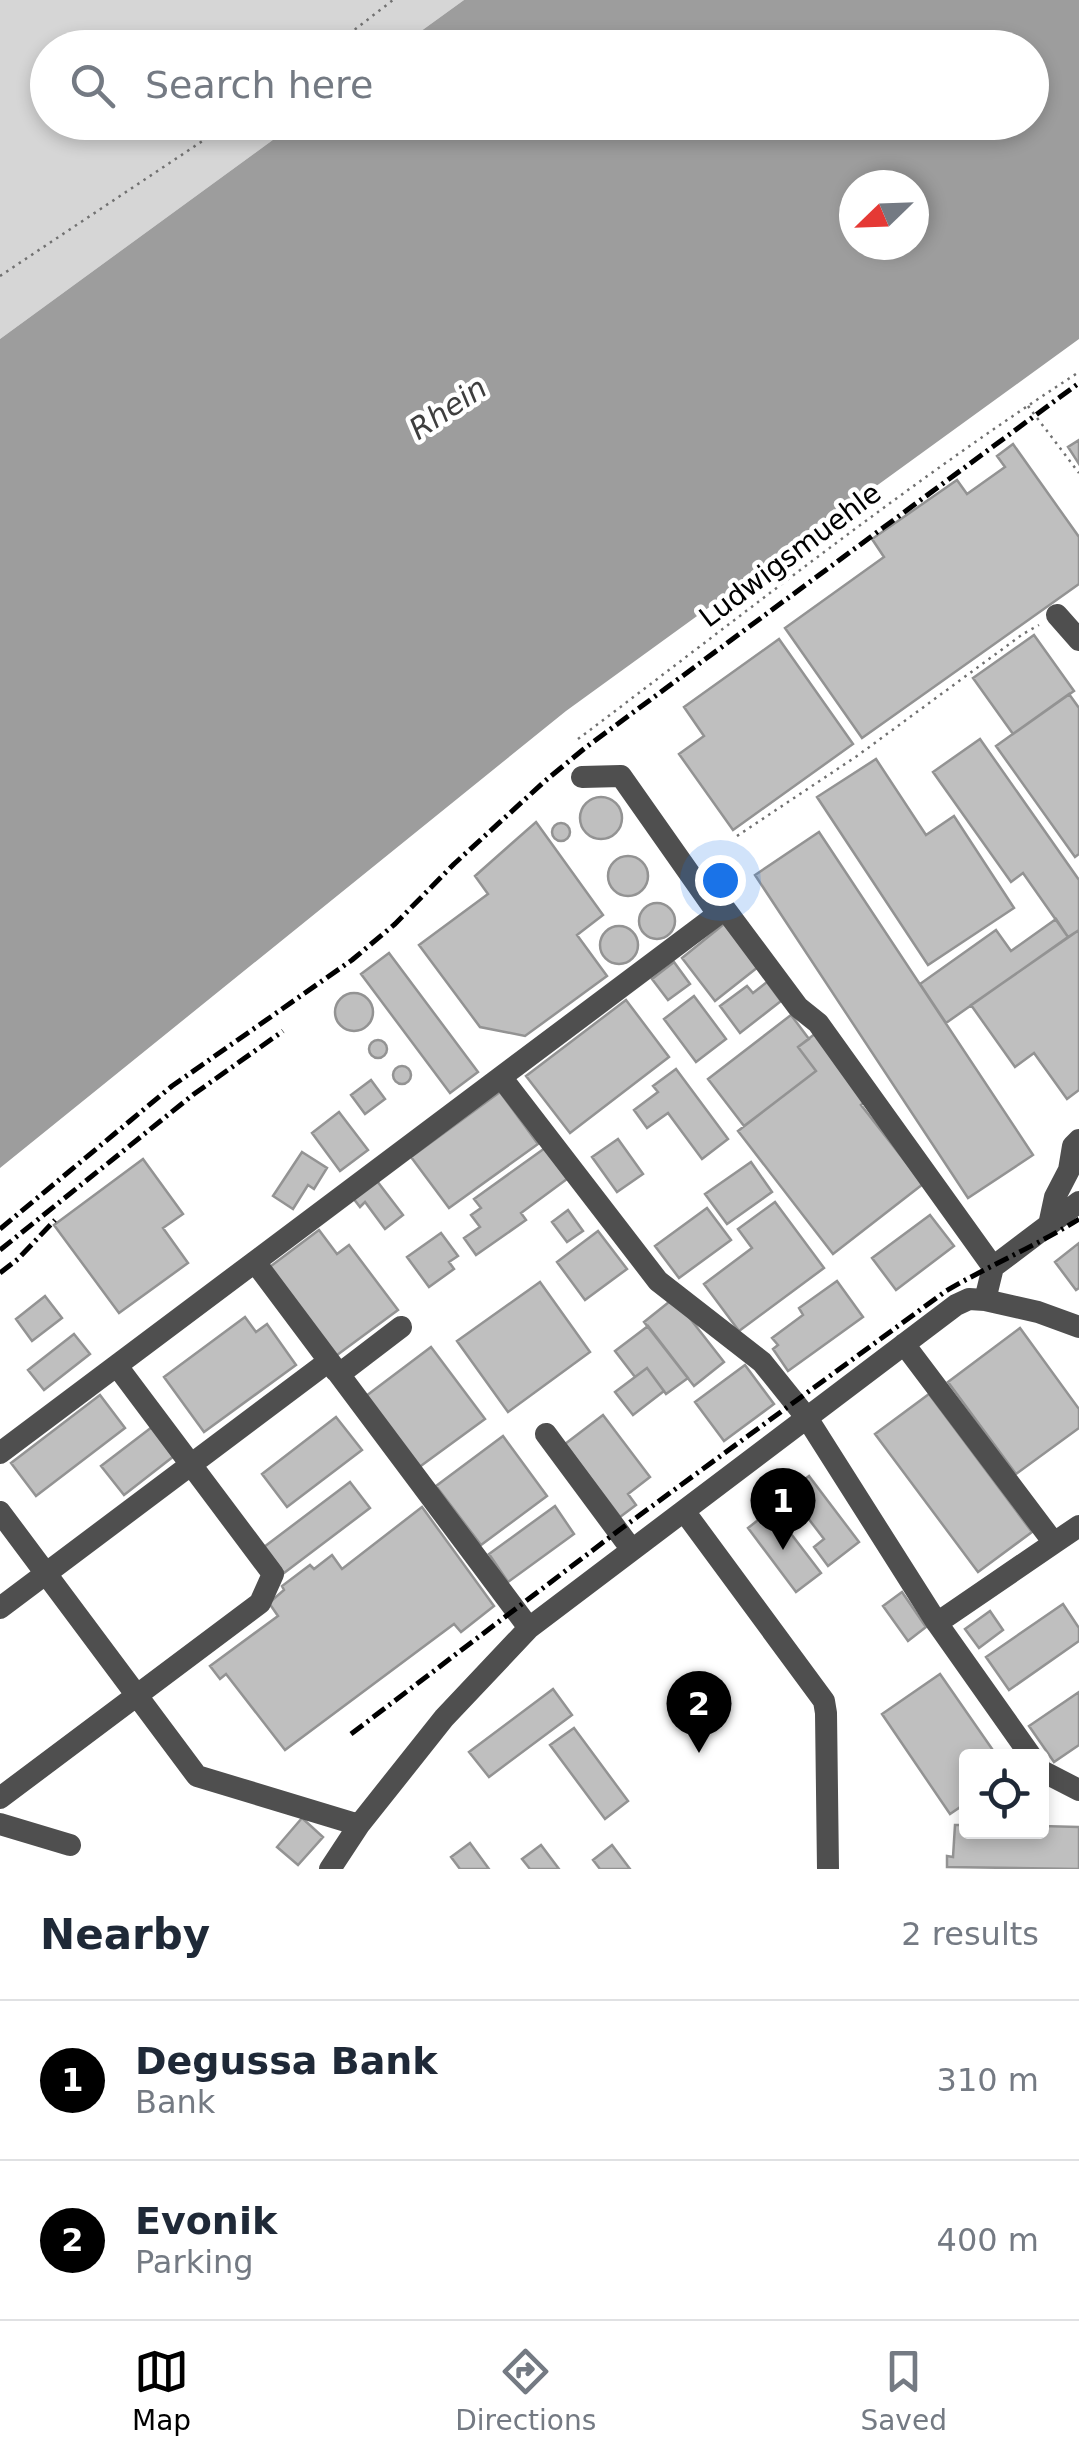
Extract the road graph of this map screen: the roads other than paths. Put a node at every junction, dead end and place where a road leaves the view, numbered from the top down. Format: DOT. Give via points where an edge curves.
graph roads {
  1 [pos="1057,615"];
  2 [pos="1079,640"];
  3 [pos="582,778"];
  4 [pos="718,914"];
  5 [pos="501,1077"];
  6 [pos="1079,1140"];
  7 [pos="1079,1202"];
  8 [pos="1049,1226"];
  9 [pos="254,1262"];
  10 [pos="992,1267"];
  11 [pos="985,1300"];
  12 [pos="1079,1326"];
  13 [pos="401,1327"];
  14 [pos="904,1344"];
  15 [pos="117,1366"];
  16 [pos="332,1366"];
  17 [pos="807,1418"];
  18 [pos="546,1434"];
  19 [pos="0,1454"];
  20 [pos="192,1464"];
  21 [pos="684,1511"];
  22 [pos="0,1512"];
  23 [pos="1079,1526"];
  24 [pos="1054,1543"];
  25 [pos="632,1550"];
  26 [pos="46,1574"];
  27 [pos="0,1608"];
  28 [pos="937,1623"];
  29 [pos="529,1628"];
  30 [pos="137,1695"];
  31 [pos="1026,1749"];
  32 [pos="1049,1775"];
  33 [pos="1079,1790"];
  34 [pos="0,1798"];
  35 [pos="0,1824"];
  36 [pos="359,1825"];
  37 [pos="70,1845"];
  38 [pos="342,1861"];
  39 [pos="828,1869"];
  1 -- 2 [label="street"];
  3 -- 4 [label="street" via="622,776"];
  4 -- 5 [label="street"];
  4 -- 10 [label="street" via="725,909 798,1007 818,1023"];
  5 -- 9 [label="street"];
  5 -- 17 [label="street" via="658,1281 762,1362"];
  6 -- 8 [label="street"];
  7 -- 8 [label="street"];
  8 -- 10 [label="street"];
  9 -- 15 [label="street"];
  9 -- 16 [label="street"];
  10 -- 11 [label="street"];
  11 -- 12 [label="street"];
  11 -- 14 [label="street" via="956,1305"];
  13 -- 16 [label="street" via="346,1369"];
  14 -- 17 [label="street"];
  14 -- 24 [label="street"];
  15 -- 19 [label="street"];
  15 -- 20 [label="street"];
  16 -- 20 [label="street"];
  16 -- 29 [label="street"];
  17 -- 21 [label="street"];
  17 -- 28 [label="street"];
  18 -- 25 [label="street"];
  20 -- 26 [label="street"];
  20 -- 30 [label="street" via="273,1574 260,1603"];
  21 -- 25 [label="street"];
  21 -- 39 [label="street" via="824,1701"];
  22 -- 26 [label="street"];
  23 -- 24 [label="street"];
  24 -- 28 [label="street"];
  25 -- 29 [label="street"];
  26 -- 27 [label="street"];
  26 -- 30 [label="street"];
  28 -- 31 [label="street"];
  29 -- 36 [label="street" via="444,1718"];
  30 -- 34 [label="street"];
  30 -- 36 [label="street" via="197,1776"];
  32 -- 33 [label="street"];
  35 -- 37 [label="street"];
  36 -- 38 [label="street"];
}
